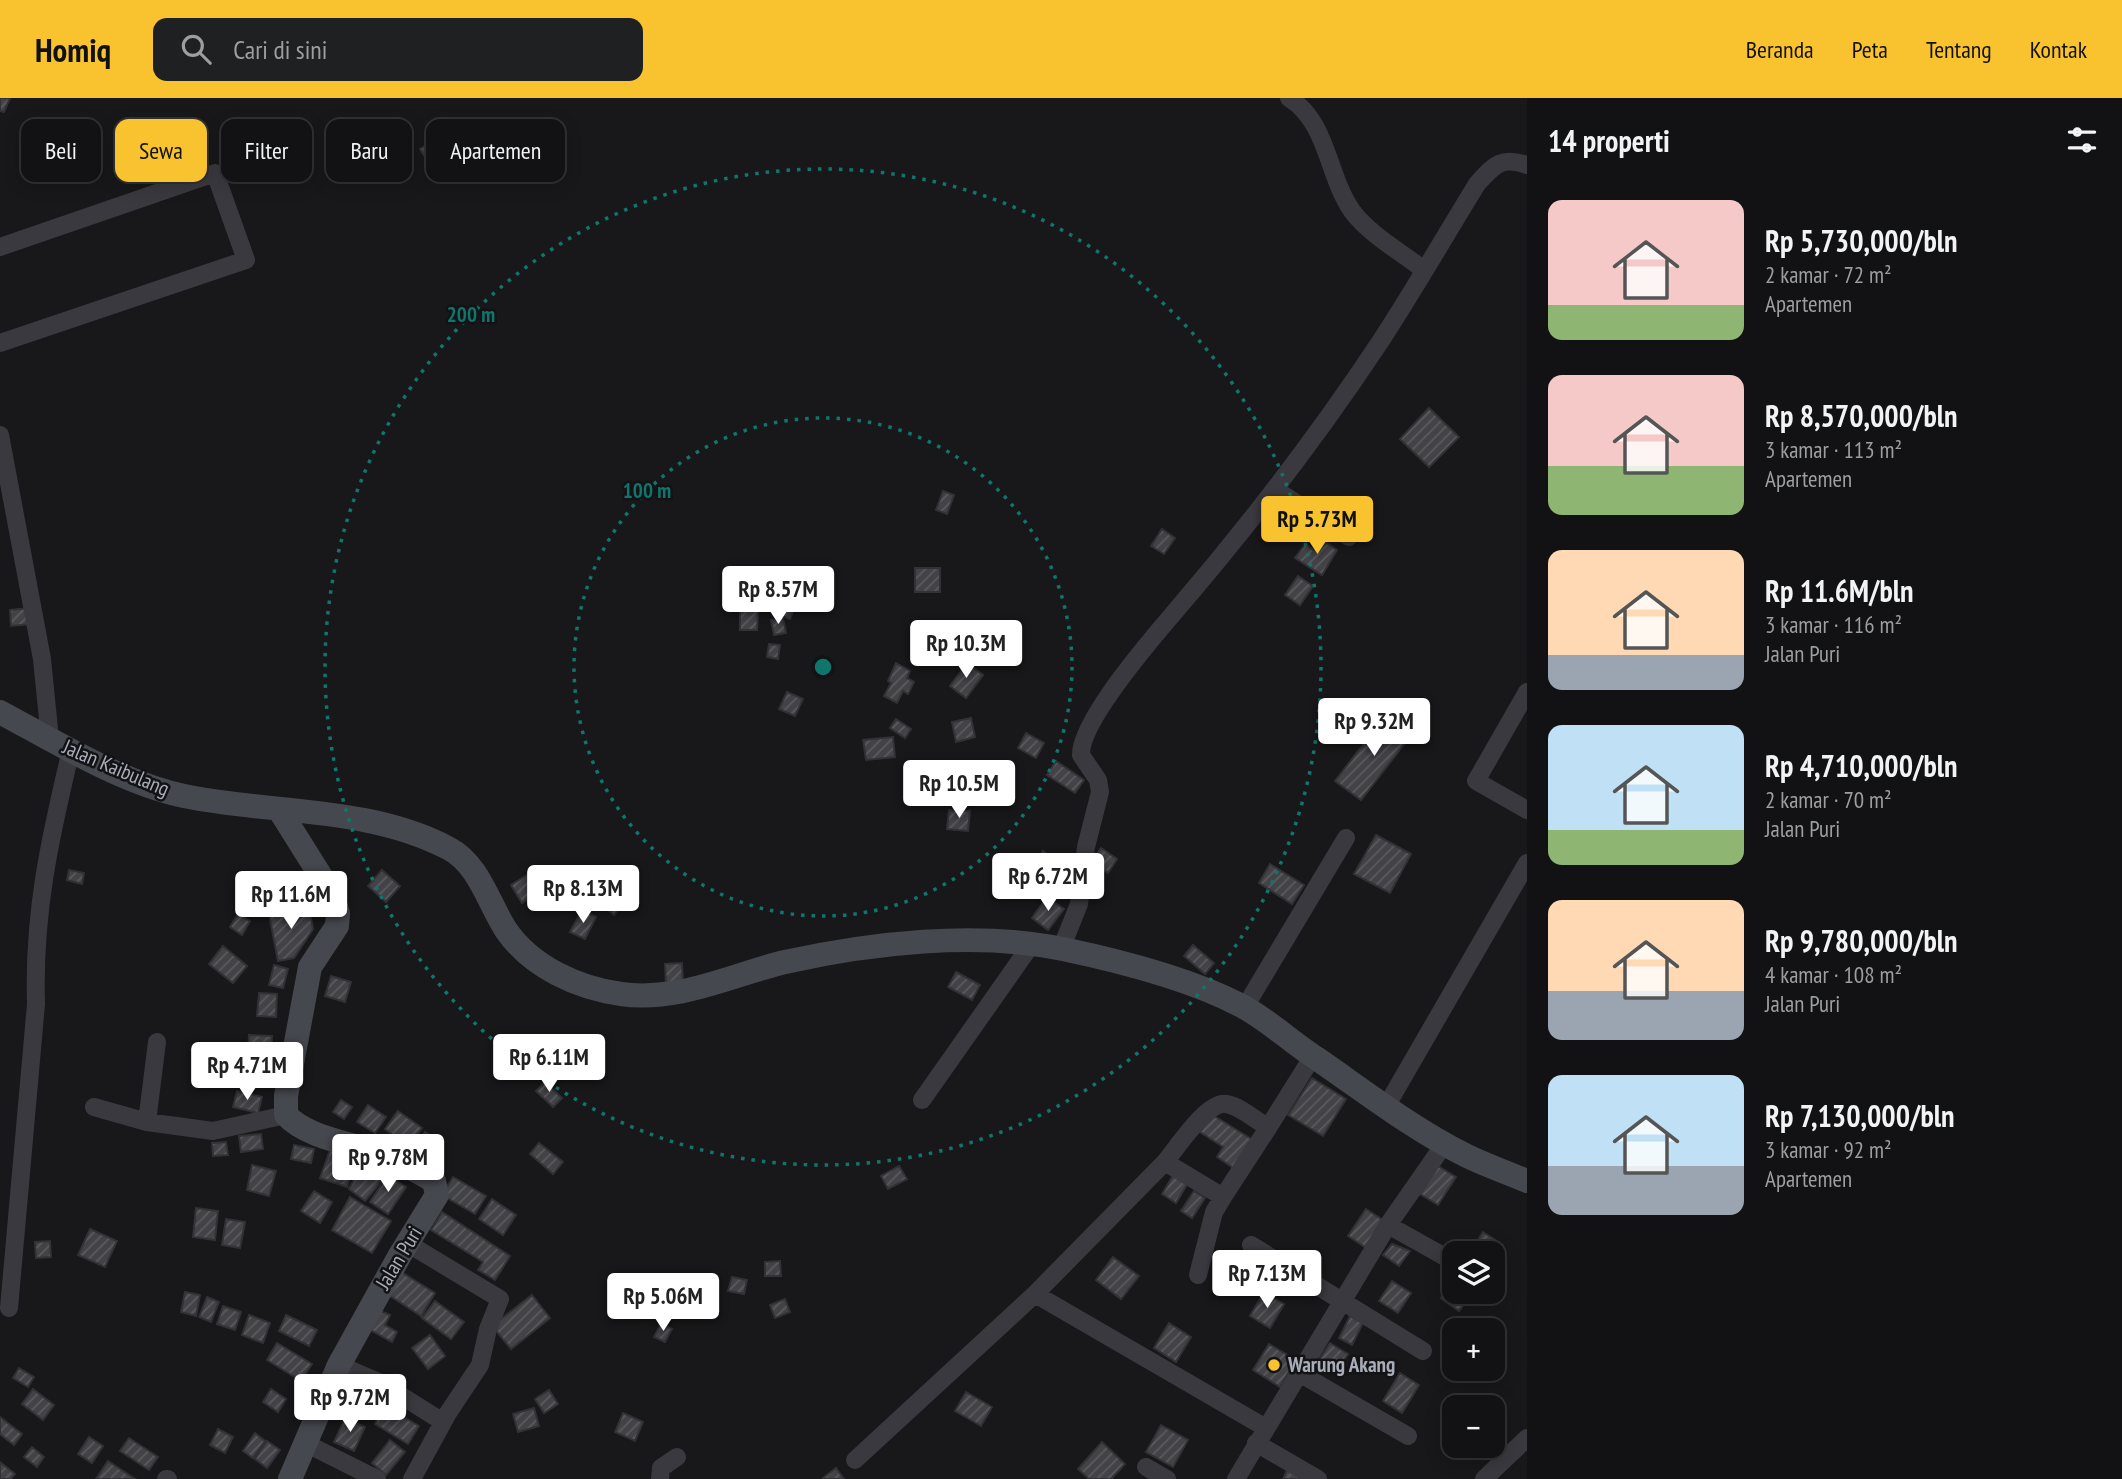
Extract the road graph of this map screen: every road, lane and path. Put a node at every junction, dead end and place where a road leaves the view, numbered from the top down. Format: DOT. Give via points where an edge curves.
graph roads {
  1 [pos="1289,98"];
  2 [pos="1527,165"];
  3 [pos="0,247"];
  4 [pos="1424,270"];
  5 [pos="0,344"];
  6 [pos="0,435"];
  7 [pos="1276,490"];
  8 [pos="1349,537"];
  9 [pos="1527,692"];
  10 [pos="0,712"];
  11 [pos="60,745"];
  12 [pos="1527,810"];
  13 [pos="280,811"];
  14 [pos="1346,838"];
  15 [pos="1527,863"];
  16 [pos="1031,945"];
  17 [pos="1061,949"];
  18 [pos="1245,1007"];
  19 [pos="157,1042"];
  20 [pos="1313,1056"];
  21 [pos="922,1100"];
  22 [pos="1387,1105"];
  23 [pos="94,1107"];
  24 [pos="286,1115"];
  25 [pos="147,1122"];
  26 [pos="1268,1128"];
  27 [pos="1445,1143"];
  28 [pos="1166,1162"];
  29 [pos="1527,1181"];
  30 [pos="1223,1197"];
  31 [pos="1388,1225"];
  32 [pos="407,1243"];
  33 [pos="1251,1245"];
  34 [pos="1442,1255"];
  35 [pos="1198,1275"];
  36 [pos="1035,1294"];
  37 [pos="1343,1300"];
  38 [pos="9,1308"];
  39 [pos="1423,1351"];
  40 [pos="340,1365"];
  41 [pos="1299,1373"];
  42 [pos="443,1422"];
  43 [pos="1266,1427"];
  44 [pos="1408,1436"];
  45 [pos="1527,1438"];
  46 [pos="1256,1443"];
  47 [pos="307,1444"];
  48 [pos="677,1457"];
  49 [pos="855,1460"];
  50 [pos="1146,1467"];
  51 [pos="290,1479"];
  52 [pos="377,1479"];
  53 [pos="412,1479"];
  54 [pos="660,1479"];
  55 [pos="1167,1479"];
  56 [pos="1236,1479"];
  57 [pos="1318,1479"];
  58 [pos="1484,1479"];
  1 -- 4 [label="street" via="1311,117 1350,208"];
  2 -- 4 [label="street" via="1508,159 1495,163"];
  3 -- 5 [label="street" via="215,173 246,260"];
  4 -- 7 [label="street" via="1382,340"];
  6 -- 11 [label="street"];
  7 -- 8 [label="street"];
  7 -- 17 [label="street" via="1143,649 1085,735 1081,760 1098,780 1100,793 1086,847 1079,904"];
  9 -- 12 [label="street" via="1476,781"];
  10 -- 11 [label="street, Jalan Kaibulang"];
  11 -- 13 [label="street, Jalan Kaibulang" via="183,796"];
  11 -- 38 [label="street" via="38,907 36,1004"];
  13 -- 16 [label="street, Jalan Kaibulang" via="359,818 453,850 464,859 507,932 530,956 556,974 624,995 700,990 788,962 906,944 995,941"];
  13 -- 24 [label="street" via="332,894 338,913 333,933 310,967"];
  14 -- 18 [label="street"];
  15 -- 22 [label="street"];
  16 -- 17 [label="street, Jalan Kaibulang"];
  16 -- 21 [label="street"];
  17 -- 18 [label="street, Jalan Kaibulang" via="1192,984"];
  18 -- 20 [label="street, Jalan Kaibulang"];
  19 -- 25 [label="street"];
  20 -- 22 [label="street, Jalan Kaibulang"];
  20 -- 26 [label="street"];
  22 -- 27 [label="street, Jalan Kaibulang"];
  23 -- 25 [label="street"];
  24 -- 25 [label="street" via="213,1131"];
  24 -- 32 [label="street, Jalan Puri" via="308,1129 380,1154 434,1181 437,1195"];
  26 -- 28 [label="street" via="1228,1104 1216,1104"];
  26 -- 30 [label="street"];
  27 -- 29 [label="street, Jalan Kaibulang"];
  27 -- 31 [label="street"];
  28 -- 30 [label="street"];
  28 -- 36 [label="street"];
  30 -- 35 [label="street" via="1214,1212"];
  31 -- 34 [label="street"];
  31 -- 37 [label="street"];
  32 -- 40 [label="street, Jalan Puri"];
  32 -- 42 [label="street" via="500,1299 480,1365"];
  33 -- 37 [label="street"];
  36 -- 43 [label="street"];
  36 -- 49 [label="street"];
  37 -- 39 [label="street"];
  37 -- 41 [label="street"];
  40 -- 42 [label="street" via="381,1382"];
  40 -- 47 [label="street, Jalan Puri"];
  41 -- 43 [label="street"];
  41 -- 44 [label="street"];
  42 -- 53 [label="street"];
  43 -- 46 [label="street"];
  45 -- 58 [label="street"];
  46 -- 56 [label="street"];
  46 -- 57 [label="street"];
  47 -- 51 [label="street, Jalan Puri"];
  47 -- 52 [label="street"];
  48 -- 54 [label="street" via="661,1468"];
  50 -- 55 [label="street"];
}
